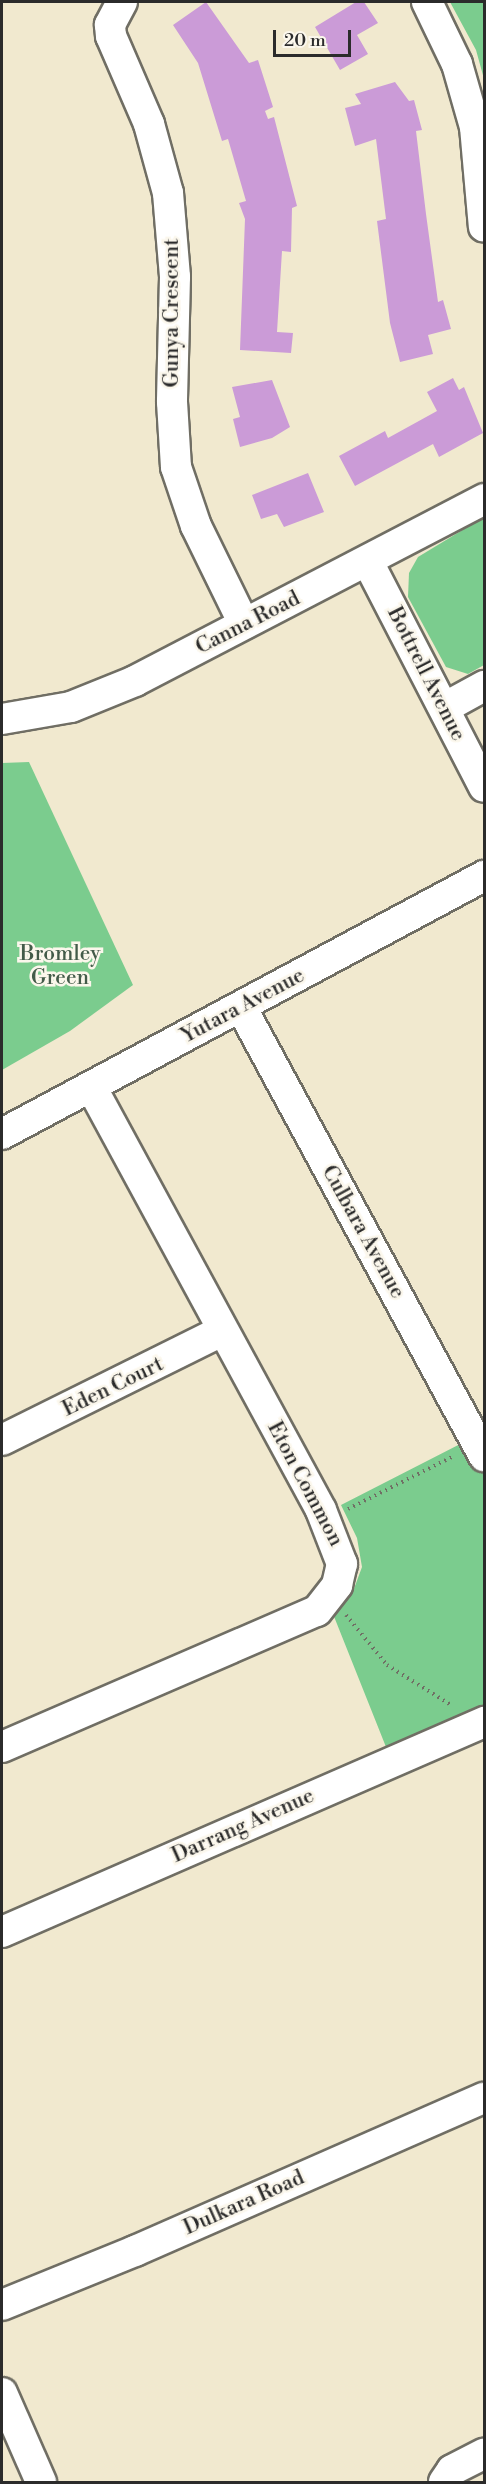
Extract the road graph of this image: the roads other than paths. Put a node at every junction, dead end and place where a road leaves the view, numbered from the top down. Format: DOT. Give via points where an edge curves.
graph roads {
  1 [pos="122,2"];
  2 [pos="427,2"];
  3 [pos="484,227"];
  4 [pos="484,499"];
  5 [pos="368,562"];
  6 [pos="244,624"];
  7 [pos="484,686"];
  8 [pos="444,708"];
  9 [pos="2,719"];
  10 [pos="484,787"];
  11 [pos="484,876"];
  12 [pos="241,1007"];
  13 [pos="91,1087"];
  14 [pos="2,1134"];
  15 [pos="222,1331"];
  16 [pos="2,1440"];
  17 [pos="481,1450"];
  18 [pos="484,1722"];
  19 [pos="2,1747"];
  20 [pos="2,1932"];
  21 [pos="484,2098"];
  22 [pos="2,2305"];
  23 [pos="2,2394"];
  24 [pos="484,2454"];
  25 [pos="41,2482"];
  26 [pos="444,2482"];
  1 -- 6 [label="street, Gunya Crescent" via="110,24 111,36 149,124 168,193 175,277 172,402 176,467 196,526"];
  2 -- 3 [label="street" via="457,64 472,117"];
  4 -- 5 [label="street, Canna Road"];
  5 -- 6 [label="street, Canna Road"];
  5 -- 8 [label="street, Bottrell Avenue"];
  6 -- 9 [label="street, Canna Road" via="100,696 71,707"];
  7 -- 8 [label="street"];
  8 -- 10 [label="street, Bottrell Avenue"];
  11 -- 12 [label="street, Yutara Avenue"];
  12 -- 13 [label="street, Yutara Avenue"];
  12 -- 17 [label="street, Culbara Avenue"];
  13 -- 14 [label="street, Yutara Avenue"];
  13 -- 15 [label="street, Eton Common"];
  15 -- 16 [label="street, Eden Court"];
  15 -- 19 [label="street, Eton Common" via="326,1521 342,1563 331,1596 317,1611"];
  18 -- 20 [label="street, Darrang Avenue"];
  21 -- 22 [label="street, Dulkara Road"];
  23 -- 25 [label="street"];
  24 -- 26 [label="street" via="452,2470"];
}
